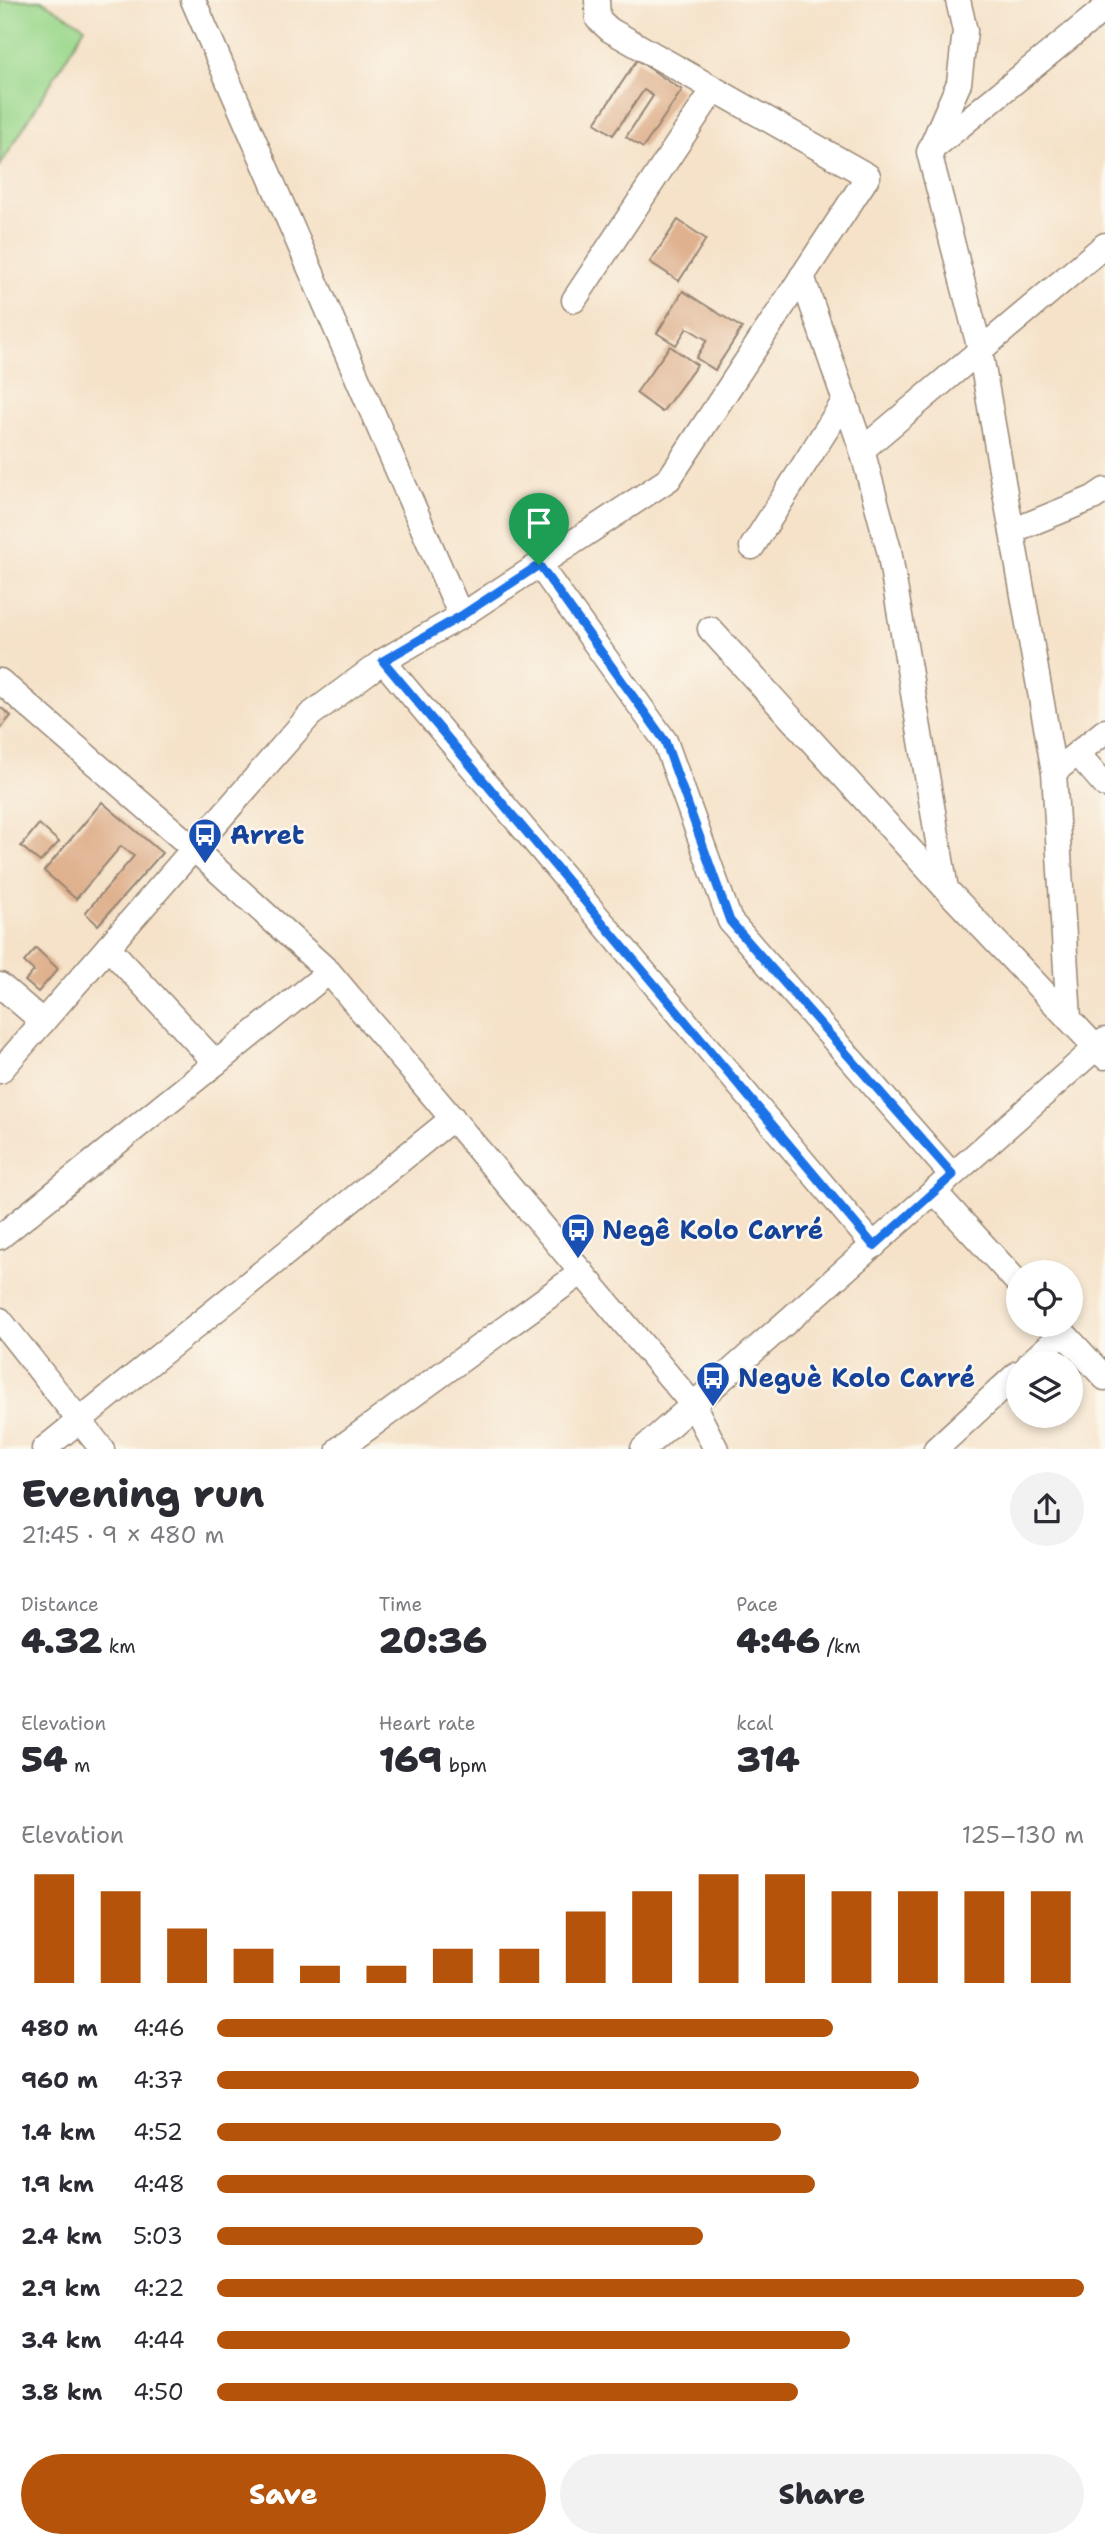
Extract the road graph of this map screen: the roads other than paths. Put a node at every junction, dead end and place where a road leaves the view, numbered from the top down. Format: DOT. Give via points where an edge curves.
graph roads {
  1 [pos="193,0"];
  2 [pos="597,0"];
  3 [pos="958,0"];
  4 [pos="1105,8"];
  5 [pos="714,89"];
  6 [pos="929,152"];
  7 [pos="1105,245"];
  8 [pos="802,276"];
  9 [pos="573,300"];
  10 [pos="980,350"];
  11 [pos="845,400"];
  12 [pos="862,450"];
  13 [pos="1105,490"];
  14 [pos="1012,531"];
  15 [pos="752,547"];
  16 [pos="539,565"];
  17 [pos="461,616"];
  18 [pos="710,629"];
  19 [pos="383,661"];
  20 [pos="0,681"];
  21 [pos="1105,731"];
  22 [pos="1077,754"];
  23 [pos="1054,772"];
  24 [pos="1105,785"];
  25 [pos="194,849"];
  26 [pos="946,889"];
  27 [pos="108,947"];
  28 [pos="329,972"];
  29 [pos="0,985"];
  30 [pos="1069,1019"];
  31 [pos="43,1022"];
  32 [pos="1102,1048"];
  33 [pos="216,1063"];
  34 [pos="0,1071"];
  35 [pos="453,1118"];
  36 [pos="944,1183"];
  37 [pos="0,1237"];
  38 [pos="874,1246"];
  39 [pos="1006,1267"];
  40 [pos="582,1272"];
  41 [pos="0,1320"];
  42 [pos="1053,1337"];
  43 [pos="1067,1337"];
  44 [pos="1041,1351"];
  45 [pos="1105,1378"];
  46 [pos="1006,1384"];
  47 [pos="694,1406"];
  48 [pos="80,1422"];
  49 [pos="44,1449"];
  50 [pos="102,1449"];
  51 [pos="339,1449"];
  52 [pos="643,1449"];
  53 [pos="716,1449"];
  54 [pos="936,1449"];
  1 -- 17 [label="street"];
  2 -- 5 [label="street" via="598,19 610,30"];
  3 -- 6 [label="street" via="965,31 959,83"];
  4 -- 6 [label="street"];
  5 -- 8 [label="street" via="868,177"];
  5 -- 9 [label="street"];
  6 -- 10 [label="street"];
  7 -- 10 [label="street"];
  8 -- 11 [label="street"];
  8 -- 16 [label="street" via="669,479"];
  10 -- 12 [label="street"];
  10 -- 14 [label="street"];
  11 -- 12 [label="street"];
  11 -- 15 [label="street"];
  12 -- 26 [label="street" via="889,550"];
  13 -- 14 [label="street"];
  14 -- 23 [label="street"];
  16 -- 17 [label="street"];
  16 -- 36 [label="street" via="665,741 730,921"];
  17 -- 19 [label="street"];
  18 -- 26 [label="street"];
  19 -- 25 [label="street" via="310,715"];
  19 -- 38 [label="street"];
  20 -- 25 [label="street"];
  21 -- 22 [label="street"];
  22 -- 23 [label="street"];
  22 -- 24 [label="street"];
  23 -- 30 [label="street"];
  25 -- 27 [label="street"];
  25 -- 28 [label="street"];
  26 -- 30 [label="street"];
  27 -- 31 [label="street"];
  27 -- 33 [label="street"];
  28 -- 33 [label="street"];
  28 -- 35 [label="street"];
  29 -- 31 [label="street"];
  30 -- 32 [label="street"];
  31 -- 34 [label="street"];
  32 -- 36 [label="street"];
  33 -- 37 [label="street"];
  35 -- 40 [label="street"];
  35 -- 48 [label="street"];
  36 -- 38 [label="street"];
  36 -- 39 [label="street"];
  38 -- 47 [label="street"];
  40 -- 47 [label="street"];
  40 -- 51 [label="street"];
  41 -- 48 [label="street"];
  42 -- 44 [label="street"];
  43 -- 45 [label="street"];
  46 -- 54 [label="street"];
  47 -- 52 [label="street"];
  47 -- 53 [label="street"];
  48 -- 49 [label="street"];
  48 -- 50 [label="street"];
}
